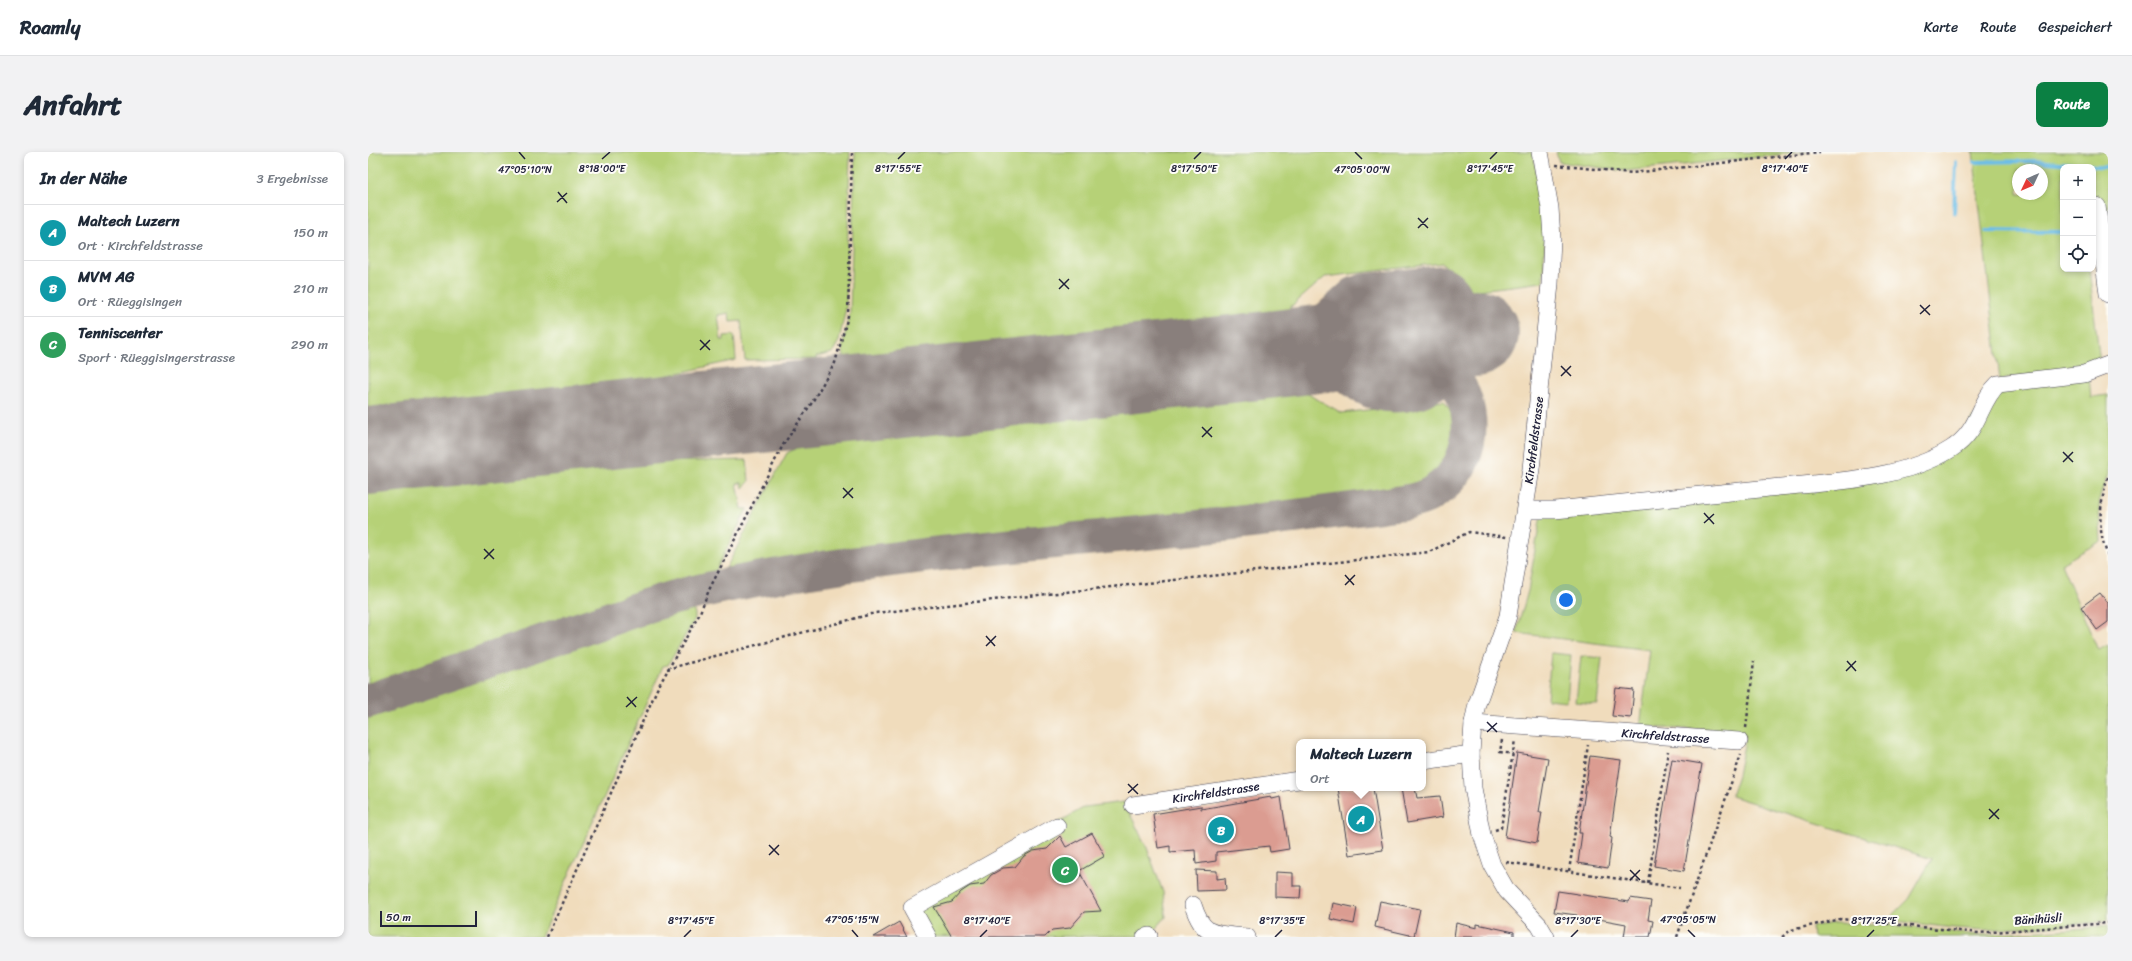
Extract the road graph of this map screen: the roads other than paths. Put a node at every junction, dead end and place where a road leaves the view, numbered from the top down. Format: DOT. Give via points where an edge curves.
graph roads {
  1 [pos="1541,158"];
  2 [pos="2098,206"];
  3 [pos="2108,294"];
  4 [pos="2108,365"];
  5 [pos="1526,510"];
  6 [pos="1473,723"];
  7 [pos="1742,742"];
  8 [pos="1470,754"];
  9 [pos="1426,761"];
  10 [pos="1296,780"];
  11 [pos="1133,805"];
  12 [pos="1057,826"];
  13 [pos="1193,905"];
  14 [pos="928,937"];
  15 [pos="1247,937"];
  16 [pos="1546,937"];
  1 -- 5 [label="street, Kirchfeldstrasse" via="1551,222 1552,263"];
  2 -- 3 [label="street"];
  4 -- 5 [label="street" via="2084,374 1998,384 1990,392 1976,423 1952,449 1924,463 1895,473 1555,510"];
  5 -- 6 [label="street, Kirchfeldstrasse" via="1508,616 1477,704"];
  6 -- 7 [label="street, Kirchfeldstrasse"];
  6 -- 8 [label="street, Kirchfeldstrasse"];
  8 -- 9 [label="street"];
  8 -- 16 [label="street, Kirchfeldstrasse" via="1473,788 1482,835 1492,865 1507,891 1539,925"];
  10 -- 11 [label="street, Kirchfeldstrasse"];
  12 -- 14 [label="street" via="912,908"];
  13 -- 15 [label="street" via="1197,921 1209,934"];
}
